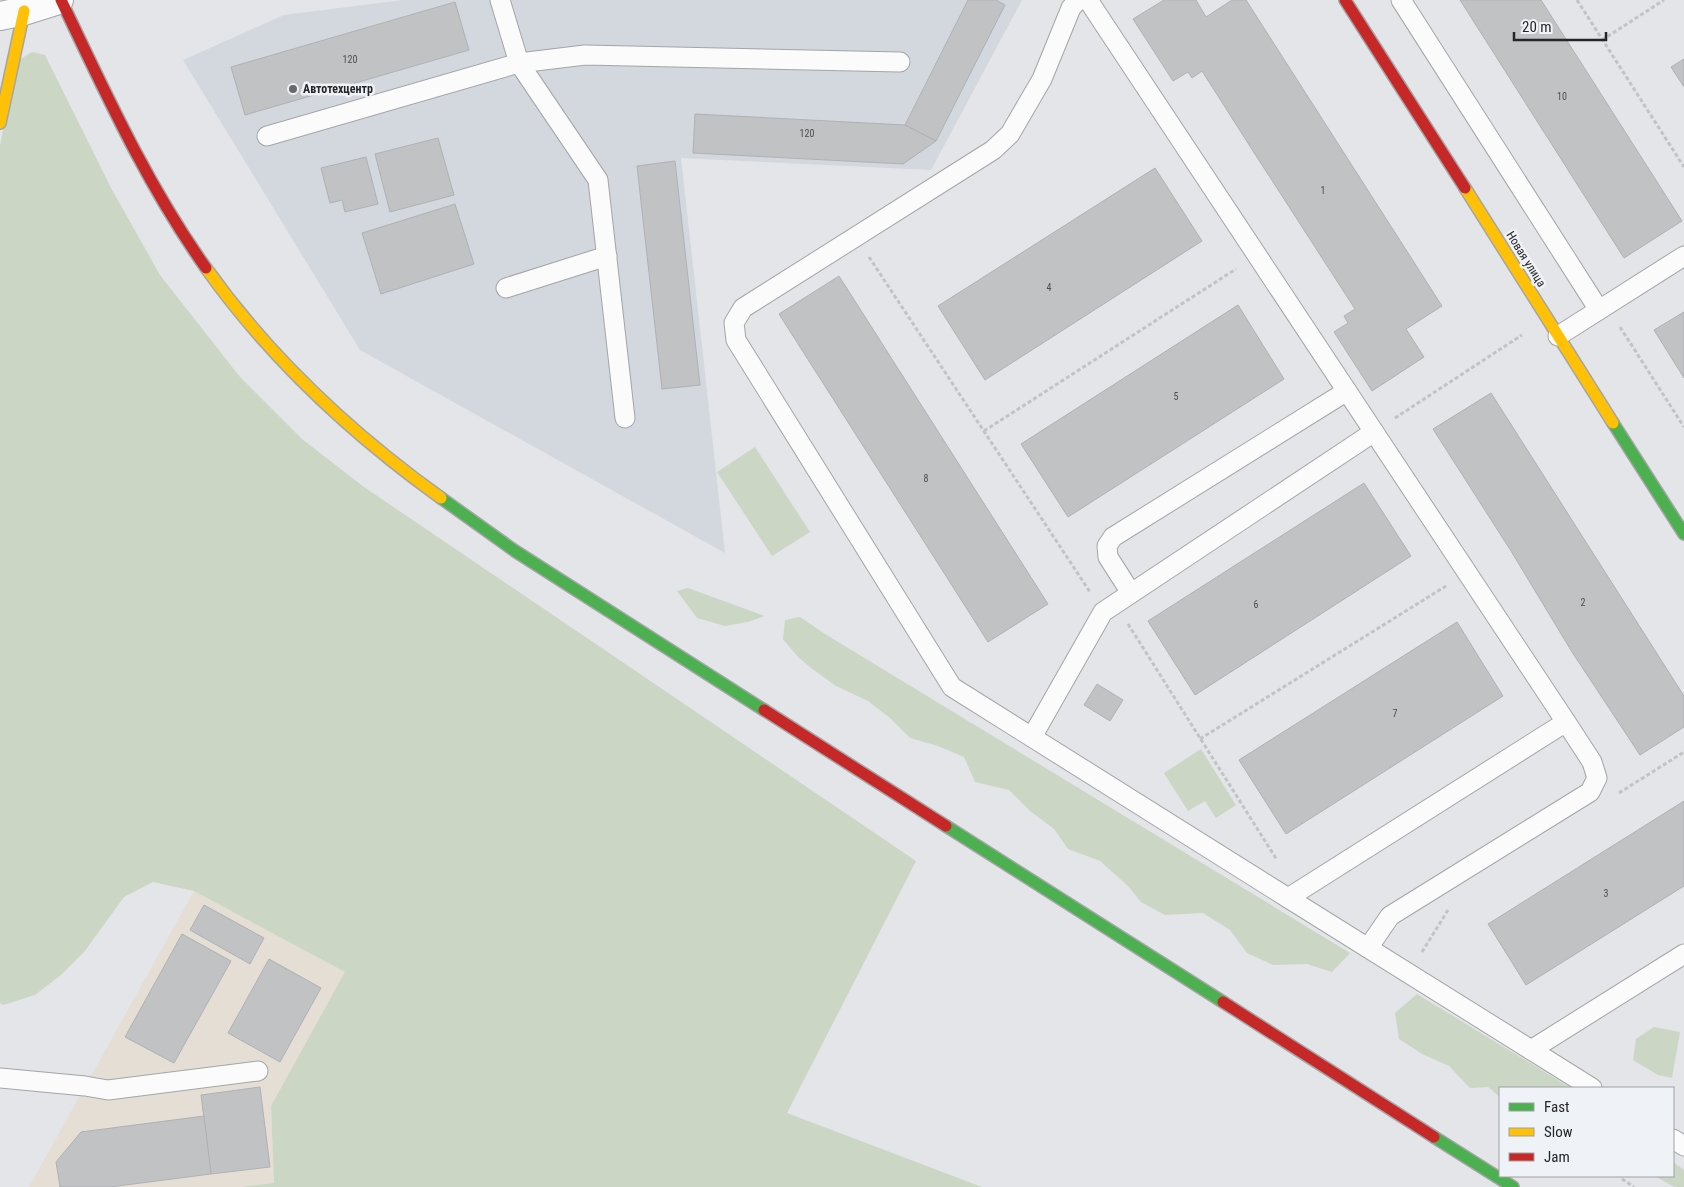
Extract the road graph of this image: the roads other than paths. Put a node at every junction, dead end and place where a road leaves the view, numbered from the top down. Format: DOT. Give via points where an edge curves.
graph roads {
  1 [pos="60,0"];
  2 [pos="500,0"];
  3 [pos="1078,0"];
  4 [pos="1088,0"];
  5 [pos="1344,0"];
  6 [pos="1401,0"];
  7 [pos="12,14"];
  8 [pos="900,62"];
  9 [pos="519,63"];
  10 [pos="0,123"];
  11 [pos="267,136"];
  12 [pos="607,256"];
  13 [pos="1684,256"];
  14 [pos="506,288"];
  15 [pos="1602,308"];
  16 [pos="1558,336"];
  17 [pos="1347,390"];
  18 [pos="625,418"];
  19 [pos="1374,432"];
  20 [pos="1684,534"];
  21 [pos="1131,594"];
  22 [pos="1566,722"];
  23 [pos="1032,737"];
  24 [pos="1293,895"];
  25 [pos="1368,948"];
  26 [pos="1684,954"];
  27 [pos="1531,1050"];
  28 [pos="258,1071"];
  29 [pos="0,1078"];
  30 [pos="1590,1087"];
  31 [pos="1513,1187"];
  1 -- 7 [label="street"];
  1 -- 31 [label="main road" via="134,149 196,255 259,335 303,383 384,456 515,551"];
  2 -- 9 [label="lane"];
  3 -- 23 [label="lane" via="1071,8 1042,79 1010,134 993,150 743,308 734,323 736,340 952,687"];
  4 -- 17 [label="lane"];
  5 -- 16 [label="main road, Новая улица"];
  6 -- 15 [label="lane"];
  7 -- 10 [label="main road"];
  8 -- 9 [label="lane" via="585,55"];
  9 -- 11 [label="lane"];
  9 -- 12 [label="lane" via="598,180"];
  12 -- 14 [label="lane"];
  12 -- 18 [label="lane"];
  13 -- 15 [label="lane"];
  15 -- 16 [label="lane"];
  16 -- 20 [label="main road, Новая улица"];
  17 -- 19 [label="lane"];
  17 -- 21 [label="lane" via="1112,537 1107,546 1108,556"];
  19 -- 21 [label="lane"];
  19 -- 22 [label="lane"];
  21 -- 23 [label="lane" via="1103,612"];
  22 -- 24 [label="lane"];
  22 -- 25 [label="lane" via="1592,762 1597,778 1590,792 1390,916"];
  23 -- 24 [label="lane"];
  24 -- 25 [label="lane"];
  25 -- 27 [label="lane"];
  26 -- 27 [label="lane"];
  27 -- 30 [label="lane"];
  28 -- 29 [label="lane" via="108,1090"];
}
